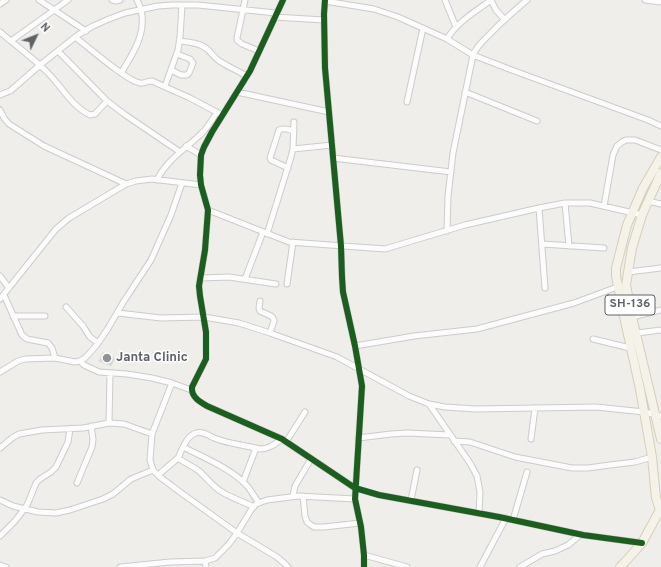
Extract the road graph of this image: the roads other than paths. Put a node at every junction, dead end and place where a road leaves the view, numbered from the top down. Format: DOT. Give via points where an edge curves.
graph roads {
  1 [pos="6,0"];
  2 [pos="39,0"];
  3 [pos="68,0"];
  4 [pos="112,0"];
  5 [pos="120,0"];
  6 [pos="136,0"];
  7 [pos="245,0"];
  8 [pos="283,0"];
  9 [pos="445,0"];
  10 [pos="491,0"];
  11 [pos="527,0"];
  12 [pos="645,0"];
  13 [pos="325,1"];
  14 [pos="172,2"];
  15 [pos="661,2"];
  16 [pos="0,4"];
  17 [pos="182,5"];
  18 [pos="141,9"];
  19 [pos="244,9"];
  20 [pos="54,10"];
  21 [pos="275,15"];
  22 [pos="504,19"];
  23 [pos="324,20"];
  24 [pos="456,27"];
  25 [pos="423,28"];
  26 [pos="86,31"];
  27 [pos="0,32"];
  28 [pos="75,37"];
  29 [pos="447,39"];
  30 [pos="11,41"];
  31 [pos="180,41"];
  32 [pos="58,51"];
  33 [pos="259,51"];
  34 [pos="177,54"];
  35 [pos="473,55"];
  36 [pos="40,65"];
  37 [pos="171,70"];
  38 [pos="121,73"];
  39 [pos="247,76"];
  40 [pos="165,86"];
  41 [pos="237,92"];
  42 [pos="466,92"];
  43 [pos="0,95"];
  44 [pos="107,101"];
  45 [pos="407,102"];
  46 [pos="0,112"];
  47 [pos="217,112"];
  48 [pos="329,112"];
  49 [pos="222,116"];
  50 [pos="537,120"];
  51 [pos="294,122"];
  52 [pos="661,126"];
  53 [pos="294,131"];
  54 [pos="332,145"];
  55 [pos="186,146"];
  56 [pos="293,149"];
  57 [pos="661,150"];
  58 [pos="180,152"];
  59 [pos="201,155"];
  60 [pos="661,157"];
  61 [pos="333,158"];
  62 [pos="288,168"];
  63 [pos="451,172"];
  64 [pos="661,173"];
  65 [pos="157,180"];
  66 [pos="182,183"];
  67 [pos="126,184"];
  68 [pos="201,185"];
  69 [pos="648,201"];
  70 [pos="565,204"];
  71 [pos="661,204"];
  72 [pos="604,206"];
  73 [pos="539,208"];
  74 [pos="208,210"];
  75 [pos="633,213"];
  76 [pos="642,215"];
  77 [pos="447,231"];
  78 [pos="265,233"];
  79 [pos="293,242"];
  80 [pos="542,244"];
  81 [pos="341,246"];
  82 [pos="569,246"];
  83 [pos="604,248"];
  84 [pos="661,268"];
  85 [pos="628,272"];
  86 [pos="0,276"];
  87 [pos="200,278"];
  88 [pos="245,279"];
  89 [pos="276,284"];
  90 [pos="287,284"];
  91 [pos="622,286"];
  92 [pos="9,288"];
  93 [pos="546,288"];
  94 [pos="4,295"];
  95 [pos="0,299"];
  96 [pos="260,301"];
  97 [pos="66,307"];
  98 [pos="661,310"];
  99 [pos="118,313"];
  100 [pos="13,316"];
  101 [pos="45,316"];
  102 [pos="204,317"];
  103 [pos="632,317"];
  104 [pos="661,330"];
  105 [pos="270,333"];
  106 [pos="637,333"];
  107 [pos="593,339"];
  108 [pos="98,343"];
  109 [pos="355,346"];
  110 [pos="630,348"];
  111 [pos="55,358"];
  112 [pos="80,361"];
  113 [pos="360,370"];
  114 [pos="0,372"];
  115 [pos="110,373"];
  116 [pos="172,383"];
  117 [pos="191,390"];
  118 [pos="429,404"];
  119 [pos="535,408"];
  120 [pos="305,412"];
  121 [pos="644,412"];
  122 [pos="658,415"];
  123 [pos="109,423"];
  124 [pos="91,426"];
  125 [pos="70,429"];
  126 [pos="152,434"];
  127 [pos="450,435"];
  128 [pos="358,438"];
  129 [pos="531,438"];
  130 [pos="661,439"];
  131 [pos="284,440"];
  132 [pos="454,441"];
  133 [pos="183,447"];
  134 [pos="0,448"];
  135 [pos="256,448"];
  136 [pos="652,457"];
  137 [pos="178,458"];
  138 [pos="311,459"];
  139 [pos="153,470"];
  140 [pos="417,470"];
  141 [pos="527,472"];
  142 [pos="158,475"];
  143 [pos="243,482"];
  144 [pos="77,483"];
  145 [pos="354,488"];
  146 [pos="293,496"];
  147 [pos="303,496"];
  148 [pos="354,499"];
  149 [pos="659,499"];
  150 [pos="0,500"];
  151 [pos="411,500"];
  152 [pos="256,505"];
  153 [pos="25,508"];
  154 [pos="660,509"];
  155 [pos="479,513"];
  156 [pos="506,518"];
  157 [pos="513,520"];
  158 [pos="360,523"];
  159 [pos="237,533"];
  160 [pos="580,535"];
  161 [pos="0,536"];
  162 [pos="642,543"];
  163 [pos="364,555"];
  164 [pos="205,561"];
  165 [pos="0,565"];
  166 [pos="6,567"];
  167 [pos="121,567"];
  168 [pos="206,567"];
  169 [pos="288,567"];
  170 [pos="364,567"];
  171 [pos="407,567"];
  172 [pos="480,567"];
  173 [pos="520,567"];
  174 [pos="620,567"];
  1 -- 16 [label="street"];
  2 -- 20 [label="street"];
  3 -- 20 [label="street"];
  4 -- 5 [label="street"];
  6 -- 18 [label="street"];
  7 -- 19 [label="street"];
  8 -- 21 [label="street"];
  9 -- 24 [label="street"];
  10 -- 22 [label="street"];
  10 -- 24 [label="street"];
  11 -- 22 [label="street"];
  12 -- 15 [label="street"];
  13 -- 23 [label="street"];
  13 -- 25 [label="street" via="380,11"];
  14 -- 17 [label="street"];
  14 -- 18 [label="street"];
  17 -- 19 [label="street"];
  17 -- 31 [label="street"];
  18 -- 26 [label="street" via="109,19"];
  18 -- 38 [label="street" via="139,39"];
  19 -- 21 [label="street"];
  19 -- 33 [label="street" via="237,40"];
  20 -- 26 [label="street"];
  20 -- 30 [label="street"];
  21 -- 23 [label="street"];
  21 -- 33 [label="street"];
  22 -- 35 [label="street" via="478,46"];
  23 -- 48 [label="street"];
  24 -- 29 [label="street"];
  25 -- 29 [label="street"];
  25 -- 45 [label="street"];
  26 -- 28 [label="street"];
  27 -- 30 [label="street"];
  28 -- 32 [label="street"];
  28 -- 38 [label="street"];
  29 -- 35 [label="street"];
  30 -- 36 [label="street"];
  31 -- 34 [label="street"];
  31 -- 39 [label="street" via="203,46 215,58"];
  32 -- 36 [label="street"];
  32 -- 44 [label="street"];
  33 -- 39 [label="street"];
  34 -- 37 [label="street"];
  34 -- 37 [label="street" via="190,60 193,65 187,75"];
  35 -- 42 [label="street"];
  35 -- 52 [label="street"];
  36 -- 43 [label="street" via="10,91"];
  36 -- 44 [label="street" via="84,112 95,114"];
  37 -- 40 [label="street"];
  38 -- 40 [label="street" via="135,82 152,81"];
  39 -- 41 [label="street"];
  40 -- 47 [label="street"];
  41 -- 48 [label="street"];
  41 -- 49 [label="street"];
  42 -- 50 [label="street"];
  42 -- 63 [label="street"];
  44 -- 58 [label="street"];
  46 -- 67 [label="street" via="9,124 44,146"];
  47 -- 49 [label="street"];
  47 -- 55 [label="street" via="201,134"];
  48 -- 54 [label="street"];
  49 -- 59 [label="street"];
  51 -- 53 [label="street"];
  53 -- 56 [label="street"];
  53 -- 62 [label="street" via="279,130 270,158"];
  54 -- 56 [label="street"];
  54 -- 61 [label="street"];
  55 -- 58 [label="street"];
  55 -- 59 [label="street"];
  56 -- 62 [label="street"];
  57 -- 72 [label="street" via="635,140 626,140 617,146 613,155"];
  58 -- 65 [label="street" via="164,168"];
  59 -- 68 [label="street"];
  60 -- 75 [label="main road, SH-136" via="643,188"];
  61 -- 63 [label="street"];
  61 -- 81 [label="street"];
  62 -- 78 [label="street"];
  63 -- 77 [label="street"];
  64 -- 69 [label="main road, SH-136"];
  65 -- 66 [label="street"];
  65 -- 67 [label="street"];
  66 -- 68 [label="street"];
  66 -- 99 [label="street" via="151,260"];
  67 -- 92 [label="street" via="69,218 56,229"];
  68 -- 74 [label="street"];
  69 -- 71 [label="street"];
  69 -- 76 [label="main road, SH-136"];
  70 -- 72 [label="street" via="578,202"];
  70 -- 73 [label="street"];
  70 -- 82 [label="street"];
  72 -- 75 [label="street"];
  73 -- 77 [label="street"];
  73 -- 80 [label="street"];
  74 -- 78 [label="street"];
  74 -- 87 [label="street" via="206,250"];
  75 -- 76 [label="street"];
  75 -- 91 [label="main road, SH-136" via="627,225 616,268 616,276"];
  76 -- 85 [label="main road, SH-136"];
  77 -- 81 [label="street" via="385,249"];
  78 -- 79 [label="street"];
  78 -- 88 [label="street"];
  79 -- 81 [label="street"];
  79 -- 90 [label="street"];
  80 -- 82 [label="street"];
  80 -- 93 [label="street"];
  81 -- 109 [label="street" via="343,292"];
  82 -- 83 [label="street"];
  84 -- 85 [label="street"];
  85 -- 91 [label="main road, SH-136"];
  86 -- 92 [label="street"];
  87 -- 88 [label="street"];
  87 -- 102 [label="street"];
  88 -- 89 [label="street"];
  91 -- 103 [label="main road, SH-136"];
  91 -- 109 [label="street" via="574,303 477,330 414,336"];
  91 -- 110 [label="main road, SH-136"];
  92 -- 94 [label="street"];
  94 -- 95 [label="street"];
  94 -- 100 [label="street"];
  96 -- 105 [label="street" via="260,311 274,318"];
  97 -- 108 [label="street"];
  98 -- 103 [label="street"];
  99 -- 102 [label="street" via="161,318"];
  99 -- 108 [label="street"];
  100 -- 101 [label="street"];
  100 -- 111 [label="street" via="22,335 27,339 48,343"];
  102 -- 105 [label="street" via="240,323"];
  102 -- 117 [label="street" via="206,359"];
  103 -- 106 [label="main road, SH-136"];
  104 -- 106 [label="street"];
  105 -- 113 [label="street" via="337,357"];
  106 -- 122 [label="main road, SH-136"];
  107 -- 110 [label="street"];
  108 -- 112 [label="street"];
  109 -- 113 [label="street"];
  110 -- 121 [label="main road, SH-136"];
  111 -- 112 [label="street"];
  111 -- 114 [label="street" via="25,359"];
  112 -- 115 [label="street" via="84,366 99,372"];
  113 -- 118 [label="street"];
  113 -- 128 [label="street" via="362,386"];
  115 -- 116 [label="street"];
  115 -- 123 [label="street"];
  116 -- 117 [label="street"];
  116 -- 126 [label="street"];
  117 -- 131 [label="street" via="199,401 207,406"];
  118 -- 119 [label="street" via="476,409"];
  118 -- 127 [label="street"];
  119 -- 121 [label="street" via="596,407"];
  119 -- 129 [label="street"];
  120 -- 131 [label="street"];
  121 -- 122 [label="street"];
  121 -- 136 [label="main road, SH-136"];
  122 -- 130 [label="main road, SH-136"];
  123 -- 124 [label="street"];
  123 -- 126 [label="street" via="124,424"];
  124 -- 125 [label="street"];
  124 -- 144 [label="street" via="92,447"];
  125 -- 134 [label="street" via="19,434"];
  125 -- 153 [label="street" via="68,442 56,467 36,483"];
  126 -- 139 [label="street" via="150,460"];
  127 -- 128 [label="street" via="407,433"];
  127 -- 132 [label="street"];
  128 -- 145 [label="street"];
  131 -- 135 [label="street" via="266,449"];
  131 -- 138 [label="street"];
  132 -- 136 [label="street" via="470,442 515,457 572,468 616,465"];
  132 -- 155 [label="street" via="477,476 480,492"];
  133 -- 135 [label="street" via="190,436 198,432 225,442"];
  133 -- 137 [label="street"];
  133 -- 143 [label="street" via="225,469"];
  135 -- 143 [label="street"];
  136 -- 149 [label="main road, SH-136"];
  137 -- 142 [label="street"];
  137 -- 152 [label="street" via="191,465 222,492"];
  138 -- 145 [label="street"];
  138 -- 146 [label="street" via="295,486"];
  139 -- 142 [label="street"];
  139 -- 153 [label="street" via="131,479 113,494 83,506 56,513"];
  140 -- 151 [label="street"];
  141 -- 157 [label="street"];
  142 -- 159 [label="street"];
  143 -- 152 [label="street"];
  145 -- 148 [label="street"];
  145 -- 151 [label="street"];
  146 -- 147 [label="street"];
  146 -- 152 [label="street" via="266,500"];
  147 -- 148 [label="street"];
  147 -- 158 [label="street" via="307,522 314,527"];
  148 -- 158 [label="street"];
  149 -- 154 [label="main road, SH-136"];
  150 -- 153 [label="street" via="12,506"];
  151 -- 155 [label="street"];
  152 -- 159 [label="street"];
  153 -- 161 [label="street"];
  154 -- 162 [label="main road, SH-136"];
  155 -- 156 [label="street"];
  156 -- 157 [label="street"];
  156 -- 172 [label="street"];
  157 -- 160 [label="street"];
  158 -- 163 [label="street"];
  159 -- 164 [label="street" via="215,558"];
  159 -- 169 [label="street" via="277,557"];
  160 -- 162 [label="street"];
  160 -- 173 [label="street" via="568,545 542,554"];
  162 -- 174 [label="main road, SH-136"];
  163 -- 170 [label="street"];
  163 -- 171 [label="street"];
  164 -- 167 [label="street"];
  164 -- 168 [label="street"];
  165 -- 166 [label="street"];
}
